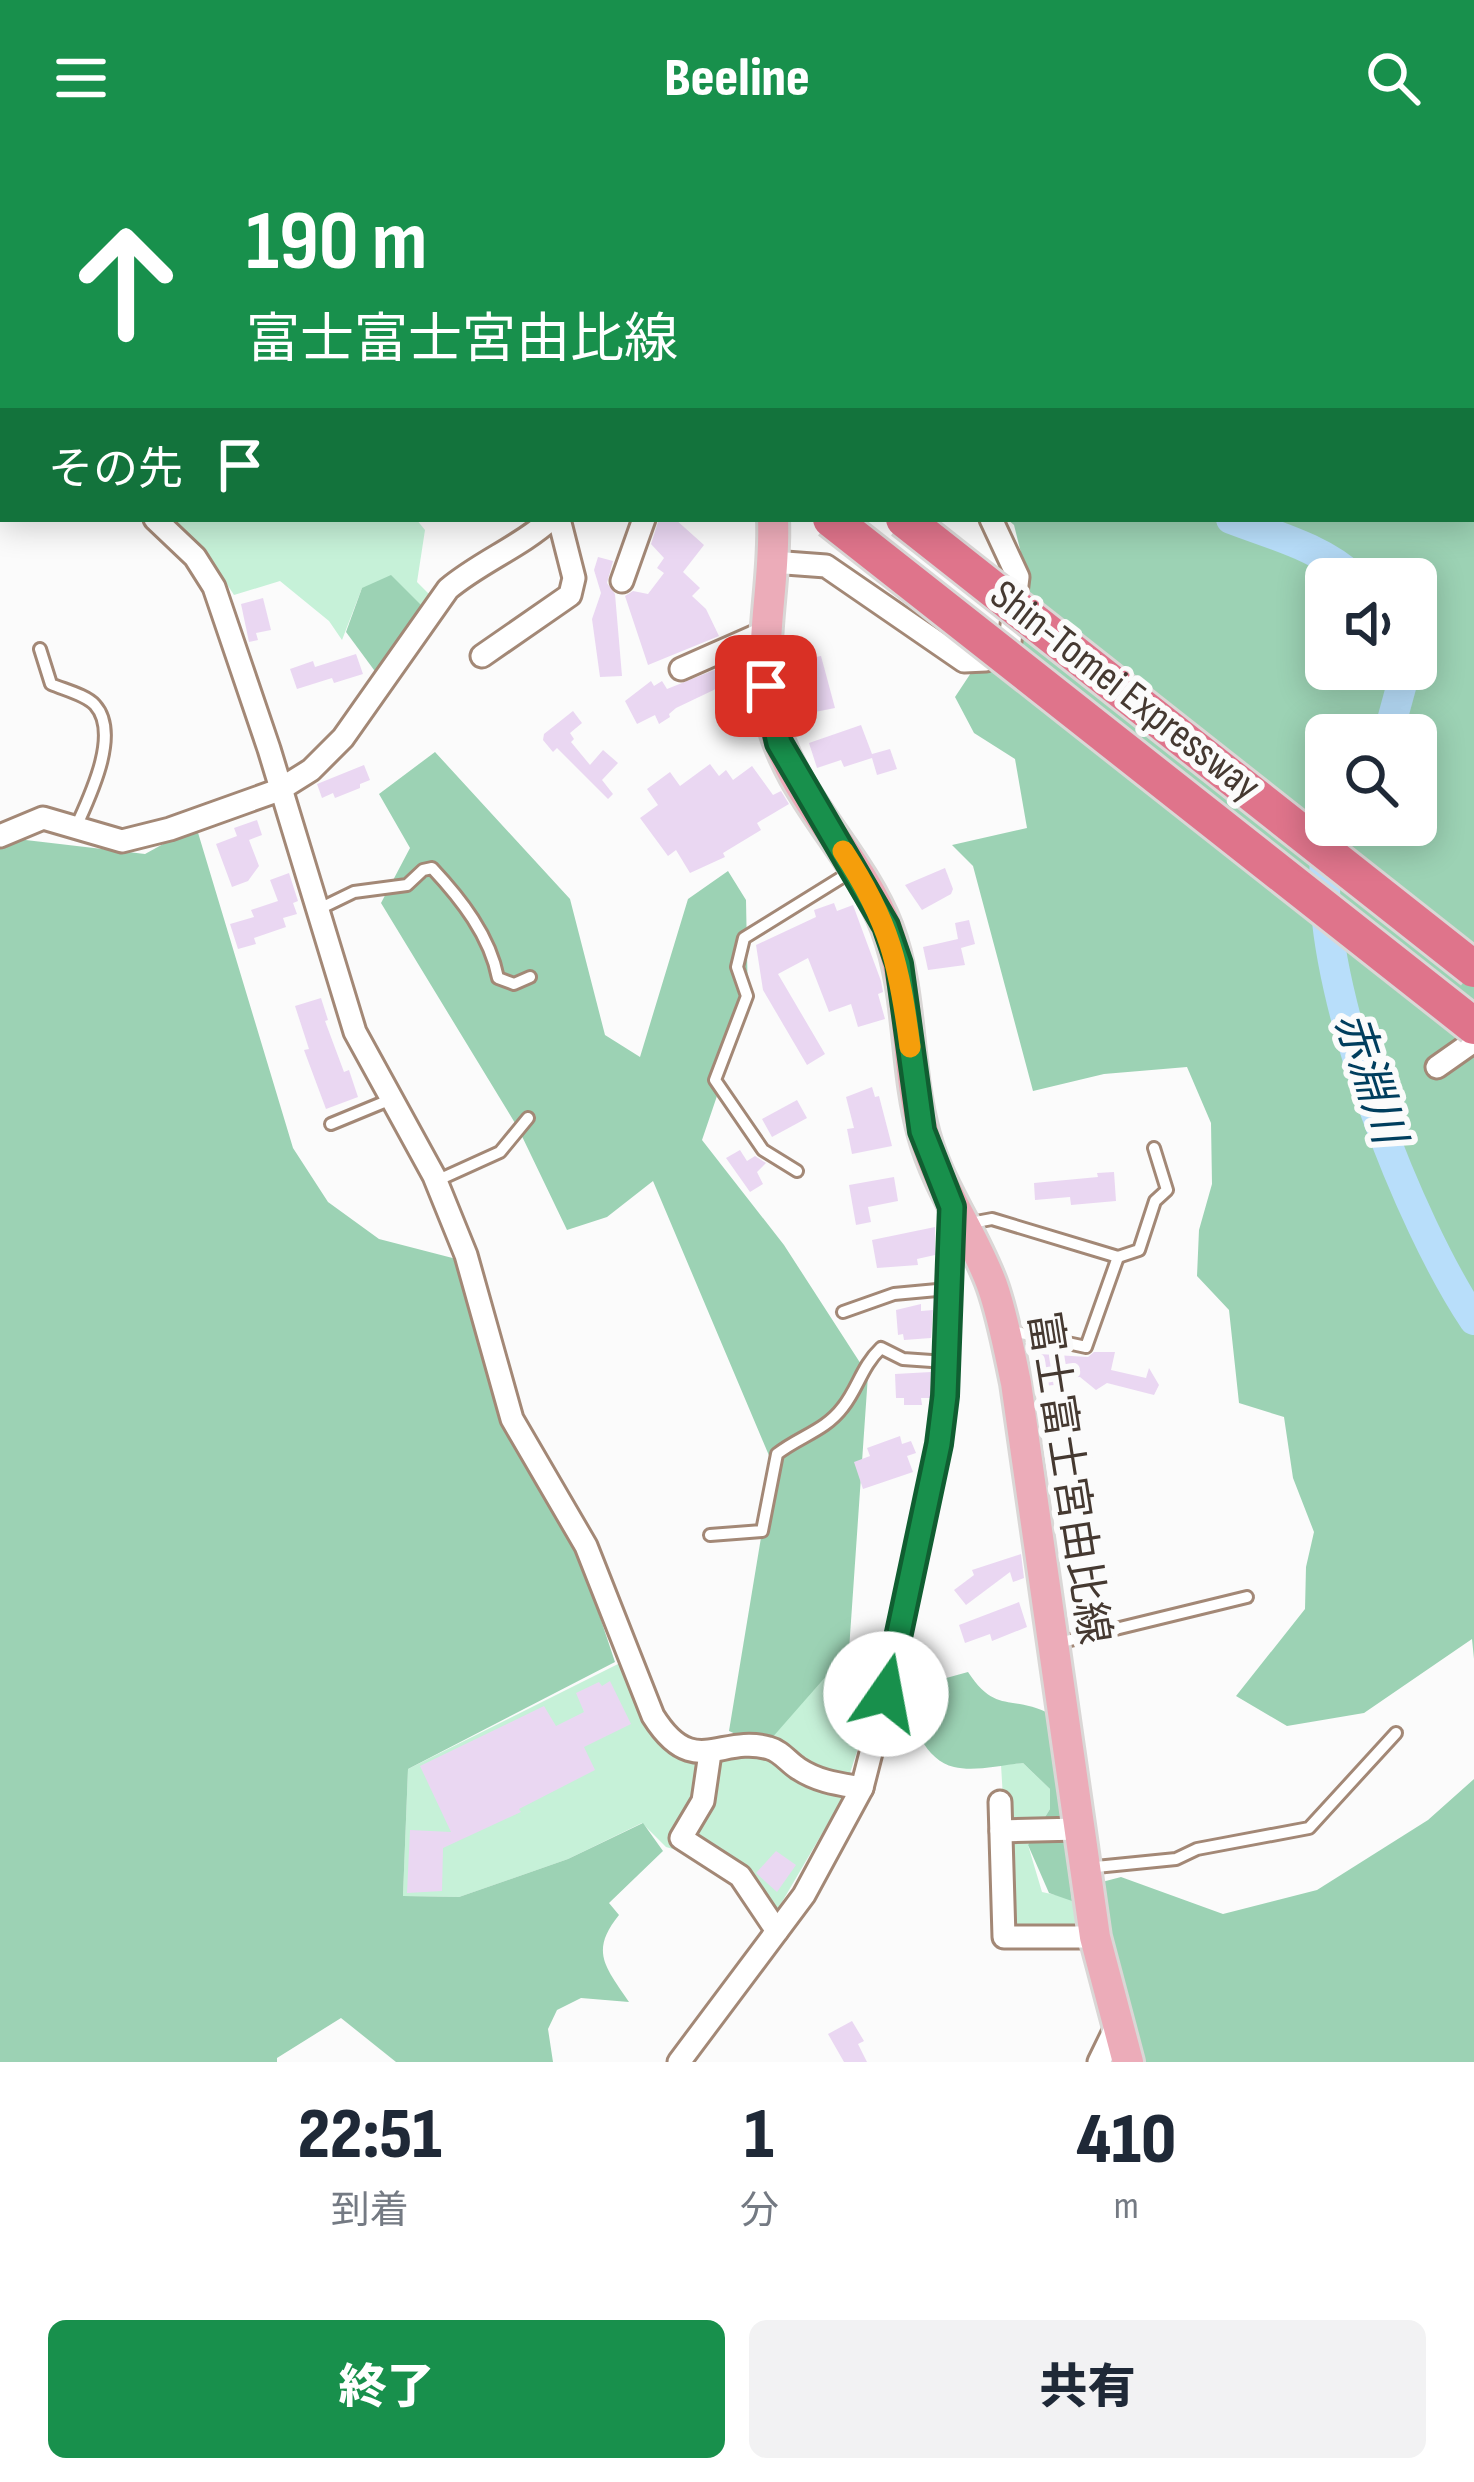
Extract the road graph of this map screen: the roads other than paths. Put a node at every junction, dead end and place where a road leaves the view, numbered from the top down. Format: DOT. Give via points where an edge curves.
graph roads {
  1 [pos="157,522"];
  2 [pos="551,522"];
  3 [pos="556,522"];
  4 [pos="643,522"];
  5 [pos="765,522"];
  6 [pos="835,522"];
  7 [pos="908,522"];
  8 [pos="992,522"];
  9 [pos="772,562"];
  10 [pos="622,581"];
  11 [pos="767,632"];
  12 [pos="40,649"];
  13 [pos="482,656"];
  14 [pos="682,669"];
  15 [pos="279,790"];
  16 [pos="76,827"];
  17 [pos="0,836"];
  18 [pos="854,869"];
  19 [pos="319,908"];
  20 [pos="1474,969"];
  21 [pos="530,977"];
  22 [pos="1474,1026"];
  23 [pos="1474,1041"];
  24 [pos="1437,1066"];
  25 [pos="394,1098"];
  26 [pos="528,1118"];
  27 [pos="331,1124"];
  28 [pos="1154,1148"];
  29 [pos="797,1171"];
  30 [pos="436,1181"];
  31 [pos="957,1216"];
  32 [pos="1118,1257"];
  33 [pos="992,1285"];
  34 [pos="948,1289"];
  35 [pos="842,1312"];
  36 [pos="1005,1330"];
  37 [pos="946,1362"];
  38 [pos="710,1535"];
  39 [pos="1247,1597"];
  40 [pos="1053,1644"];
  41 [pos="1396,1732"];
  42 [pos="710,1754"];
  43 [pos="862,1788"];
  44 [pos="1000,1802"];
  45 [pos="1079,1829"];
  46 [pos="1001,1832"];
  47 [pos="1084,1869"];
  48 [pos="777,1931"];
  49 [pos="1096,1937"];
  50 [pos="1116,2027"];
  51 [pos="679,2062"];
  52 [pos="1099,2062"];
  53 [pos="1128,2062"];
  1 -- 15 [label="street" via="214,587"];
  2 -- 15 [label="street" via="448,589 344,738"];
  3 -- 13 [label="street" via="574,578 570,595"];
  4 -- 10 [label="street"];
  5 -- 9 [label="main road, 富士富士宮由比線"];
  6 -- 22 [label="highway, Shin-Tomei Expressway, bridge"];
  7 -- 20 [label="highway, Shin-Tomei Expressway, bridge"];
  8 -- 9 [label="street" via="1018,577 1010,641 986,660 964,661 826,566"];
  9 -- 11 [label="main road, 富士富士宮由比線"];
  11 -- 14 [label="street"];
  11 -- 18 [label="main road, 富士富士宮由比線" via="766,686 779,743"];
  12 -- 16 [label="lane" via="51,684 92,700 101,713 104,757"];
  15 -- 16 [label="street" via="122,841"];
  15 -- 19 [label="street"];
  16 -- 17 [label="street" via="43,818"];
  18 -- 29 [label="lane" via="744,938 737,967 747,996 715,1080 764,1150"];
  18 -- 31 [label="main road, 富士富士宮由比線" via="899,964 922,1131"];
  19 -- 21 [label="lane" via="354,892 407,885 432,868 481,932 497,978 514,984"];
  19 -- 25 [label="street" via="355,1032"];
  23 -- 24 [label="street"];
  25 -- 27 [label="lane"];
  25 -- 30 [label="street"];
  26 -- 30 [label="lane" via="500,1153"];
  28 -- 32 [label="lane" via="1166,1190 1139,1250"];
  30 -- 42 [label="street" via="466,1255 512,1419 586,1546 653,1716 683,1748"];
  31 -- 32 [label="lane"];
  31 -- 33 [label="main road, 富士富士宮由比線"];
  31 -- 34 [label="street"];
  32 -- 36 [label="lane" via="1086,1347"];
  33 -- 34 [label="street"];
  33 -- 36 [label="main road, 富士富士宮由比線"];
  34 -- 35 [label="lane" via="894,1294"];
  34 -- 37 [label="street"];
  36 -- 40 [label="main road, 富士富士宮由比線"];
  37 -- 38 [label="lane" via="903,1359 881,1348 819,1432 777,1454 763,1531"];
  37 -- 43 [label="street" via="939,1444"];
  39 -- 40 [label="lane"];
  40 -- 45 [label="main road, 富士富士宮由比線"];
  41 -- 47 [label="lane" via="1309,1828"];
  42 -- 43 [label="street" via="774,1748 820,1781"];
  42 -- 48 [label="street" via="703,1801 681,1838 740,1876"];
  43 -- 48 [label="street"];
  44 -- 46 [label="street"];
  45 -- 46 [label="street"];
  45 -- 47 [label="main road, 富士富士宮由比線"];
  46 -- 49 [label="street" via="1004,1937"];
  47 -- 49 [label="main road, 富士富士宮由比線"];
  48 -- 51 [label="street"];
  49 -- 50 [label="main road, 富士富士宮由比線"];
  50 -- 52 [label="street"];
  50 -- 53 [label="main road, 富士富士宮由比線"];
}
